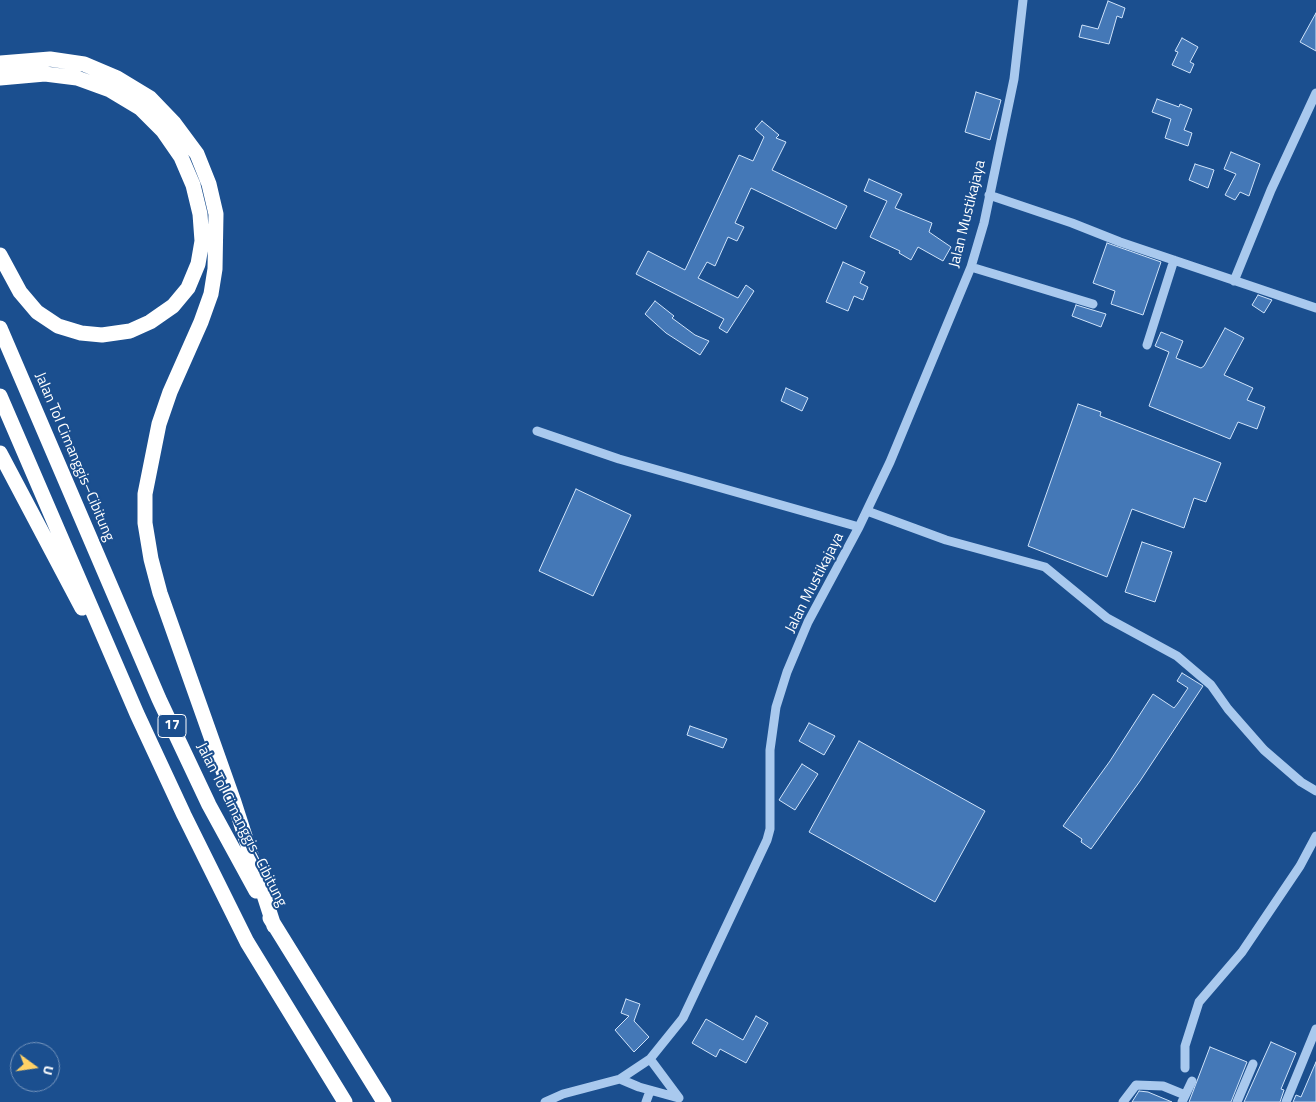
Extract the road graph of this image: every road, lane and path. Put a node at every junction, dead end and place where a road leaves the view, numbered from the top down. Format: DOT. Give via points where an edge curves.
graph roads {
  1 [pos="1023,0"];
  2 [pos="0,63"];
  3 [pos="0,78"];
  4 [pos="1316,94"];
  5 [pos="989,195"];
  6 [pos="0,255"];
  7 [pos="1174,260"];
  8 [pos="971,267"];
  9 [pos="1234,281"];
  10 [pos="1093,304"];
  11 [pos="1316,308"];
  12 [pos="0,328"];
  13 [pos="1147,346"];
  14 [pos="0,396"];
  15 [pos="537,431"];
  16 [pos="0,453"];
  17 [pos="867,511"];
  18 [pos="859,527"];
  19 [pos="137,714"];
  20 [pos="1316,791"];
  21 [pos="1316,836"];
  22 [pos="274,926"];
  23 [pos="1316,1030"];
  24 [pos="650,1059"];
  25 [pos="1253,1064"];
  26 [pos="1185,1068"];
  27 [pos="620,1078"];
  28 [pos="1192,1081"];
  29 [pos="650,1091"];
  30 [pos="679,1098"];
  31 [pos="1184,1098"];
  32 [pos="345,1102"];
  33 [pos="384,1102"];
  34 [pos="545,1102"];
  35 [pos="646,1102"];
  36 [pos="688,1102"];
  37 [pos="1123,1102"];
  38 [pos="1237,1102"];
  39 [pos="1286,1102"];
  1 -- 5 [label="street, Jalan Mustikajaya" via="1014,79"];
  2 -- 22 [label="highway" via="50,59 84,64 117,78 150,98 174,123 196,154 208,184 216,214 212,286 160,424 145,494 146,523 160,593"];
  3 -- 6 [label="highway" via="45,74 77,78 110,90 140,108 163,131 181,157 193,185 202,241 198,264 188,288 173,306 130,331 102,335 58,326 38,312 20,292"];
  4 -- 9 [label="street" via="1271,190"];
  5 -- 7 [label="street"];
  5 -- 8 [label="street, Jalan Mustikajaya"];
  7 -- 9 [label="street"];
  7 -- 13 [label="street"];
  8 -- 10 [label="street"];
  8 -- 17 [label="street, Jalan Mustikajaya"];
  9 -- 11 [label="street"];
  12 -- 22 [label="highway, Jalan Tol Cimanggis–Cibitung / 17" via="159,699 209,805"];
  14 -- 19 [label="highway, 17"];
  15 -- 18 [label="street" via="619,460"];
  16 -- 19 [label="highway"];
  17 -- 18 [label="street, Jalan Mustikajaya"];
  17 -- 20 [label="street" via="946,540 1045,567 1107,618 1178,656 1211,685 1264,750"];
  18 -- 24 [label="street, Jalan Mustikajaya" via="808,622 776,707 770,750 770,828 767,840 683,1018"];
  19 -- 32 [label="highway, 17" via="248,942"];
  21 -- 26 [label="street" via="1300,866 1242,952 1199,1002 1185,1046"];
  22 -- 33 [label="highway, Jalan Tol Cimanggis–Cibitung / 17"];
  23 -- 39 [label="street"];
  24 -- 27 [label="street, Jalan Mustikajaya"];
  24 -- 30 [label="street"];
  25 -- 38 [label="street"];
  27 -- 29 [label="street"];
  27 -- 34 [label="street, Jalan Mustikajaya"];
  28 -- 31 [label="street"];
  29 -- 30 [label="street"];
  29 -- 35 [label="street"];
  30 -- 36 [label="street"];
  31 -- 37 [label="street" via="1163,1086 1136,1085"];
}
